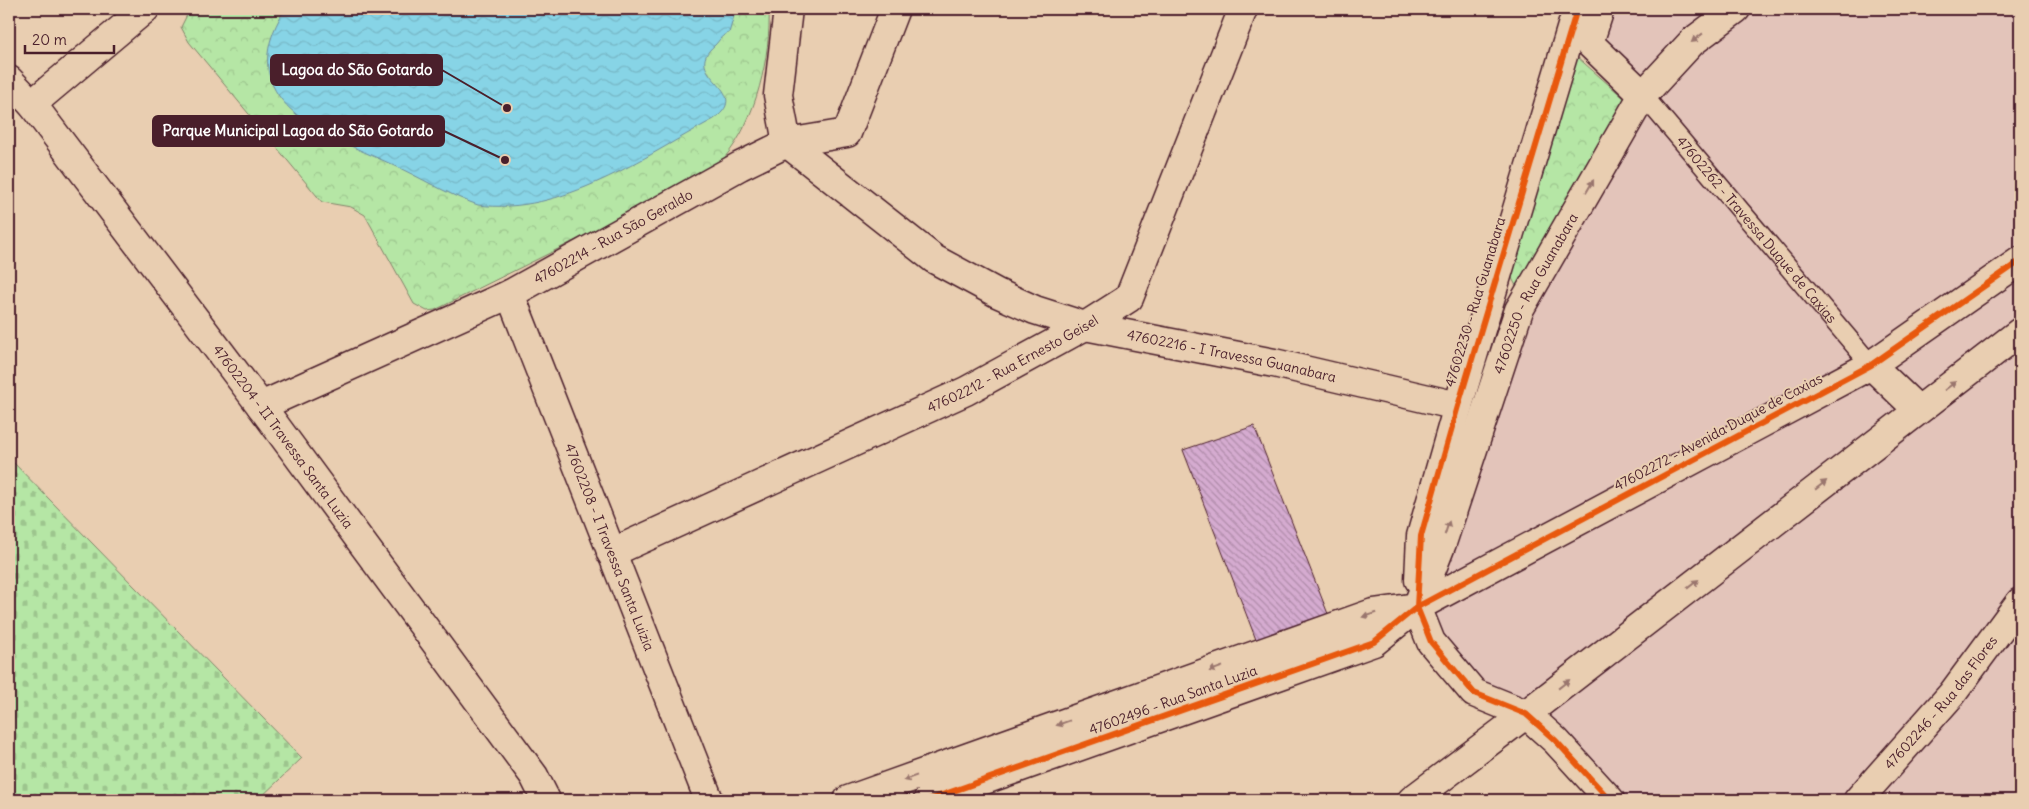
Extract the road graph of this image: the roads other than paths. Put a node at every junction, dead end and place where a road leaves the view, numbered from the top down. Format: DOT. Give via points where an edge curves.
graph roads {
  1 [pos="145,9"];
  2 [pos="788,9"];
  3 [pos="895,9"];
  4 [pos="1243,9"];
  5 [pos="1600,9"];
  6 [pos="1736,9"];
  7 [pos="1578,28"];
  8 [pos="9,80"];
  9 [pos="1643,95"];
  10 [pos="32,104"];
  11 [pos="787,143"];
  12 [pos="2020,260"];
  13 [pos="510,294"];
  14 [pos="1085,326"];
  15 [pos="2020,332"];
  16 [pos="1871,365"];
  17 [pos="261,406"];
  18 [pos="1458,406"];
  19 [pos="1918,410"];
  20 [pos="611,553"];
  21 [pos="2020,602"];
  22 [pos="1417,607"];
  23 [pos="1526,714"];
  24 [pos="546,800"];
  25 [pos="709,800"];
  26 [pos="848,800"];
  27 [pos="928,800"];
  28 [pos="1412,800"];
  29 [pos="1598,800"];
  30 [pos="1610,800"];
  31 [pos="1858,800"];
  1 -- 10 [label="street"];
  2 -- 11 [label="street" via="778,95"];
  3 -- 11 [label="street, 47602214 - Rua São Geraldo" via="848,133"];
  4 -- 14 [label="street, 47602212 - Rua Ernesto Geisel" via="1129,298"];
  5 -- 7 [label="street"];
  6 -- 9 [label="street, 47602250 - Rua Guanabara, one-way" via="1692,42"];
  7 -- 9 [label="street"];
  7 -- 18 [label="street, 47602230 - Rua Guanabara"];
  8 -- 10 [label="street, 47602204 - II Travessa Santa Luzia"];
  9 -- 16 [label="lane, 47602262 - Travessa Duque de Caxias"];
  22 -- 9 [label="street, 47602250 - Rua Guanabara, one-way" via="1442,543 1519,310"];
  10 -- 17 [label="street, 47602204 - II Travessa Santa Luzia"];
  11 -- 13 [label="street, 47602214 - Rua São Geraldo"];
  11 -- 14 [label="street, 47602216 - I Travessa Guanabara" via="934,259 1035,310"];
  12 -- 16 [label="street, 47602272 - Avenida Duque de Caxias"];
  13 -- 17 [label="street, 47602214 - Rua São Geraldo"];
  13 -- 20 [label="street, 47602208 - I Travessa Santa Luizia"];
  14 -- 18 [label="street, 47602216 - I Travessa Guanabara" via="1274,363"];
  14 -- 20 [label="street, 47602212 - Rua Ernesto Geisel" via="966,391"];
  19 -- 15 [label="street, one-way"];
  16 -- 19 [label="street"];
  16 -- 22 [label="street, 47602272 - Avenida Duque de Caxias"];
  17 -- 24 [label="street, 47602204 - II Travessa Santa Luzia" via="534,776"];
  18 -- 22 [label="street, 47602230 - Rua Guanabara" via="1422,536"];
  23 -- 19 [label="street, one-way"];
  20 -- 25 [label="street, 47602208 - I Travessa Santa Luizia"];
  21 -- 31 [label="street, 47602246 - Rua das Flores" via="1952,694"];
  22 -- 23 [label="street" via="1431,642 1474,694"];
  22 -- 26 [label="street, one-way" via="1373,613"];
  22 -- 27 [label="street, 47602496 - Rua Santa Luzia" via="1374,642"];
  23 -- 28 [label="street"];
  23 -- 29 [label="street" via="1546,747"];
  23 -- 30 [label="street" via="1556,741"];
}
